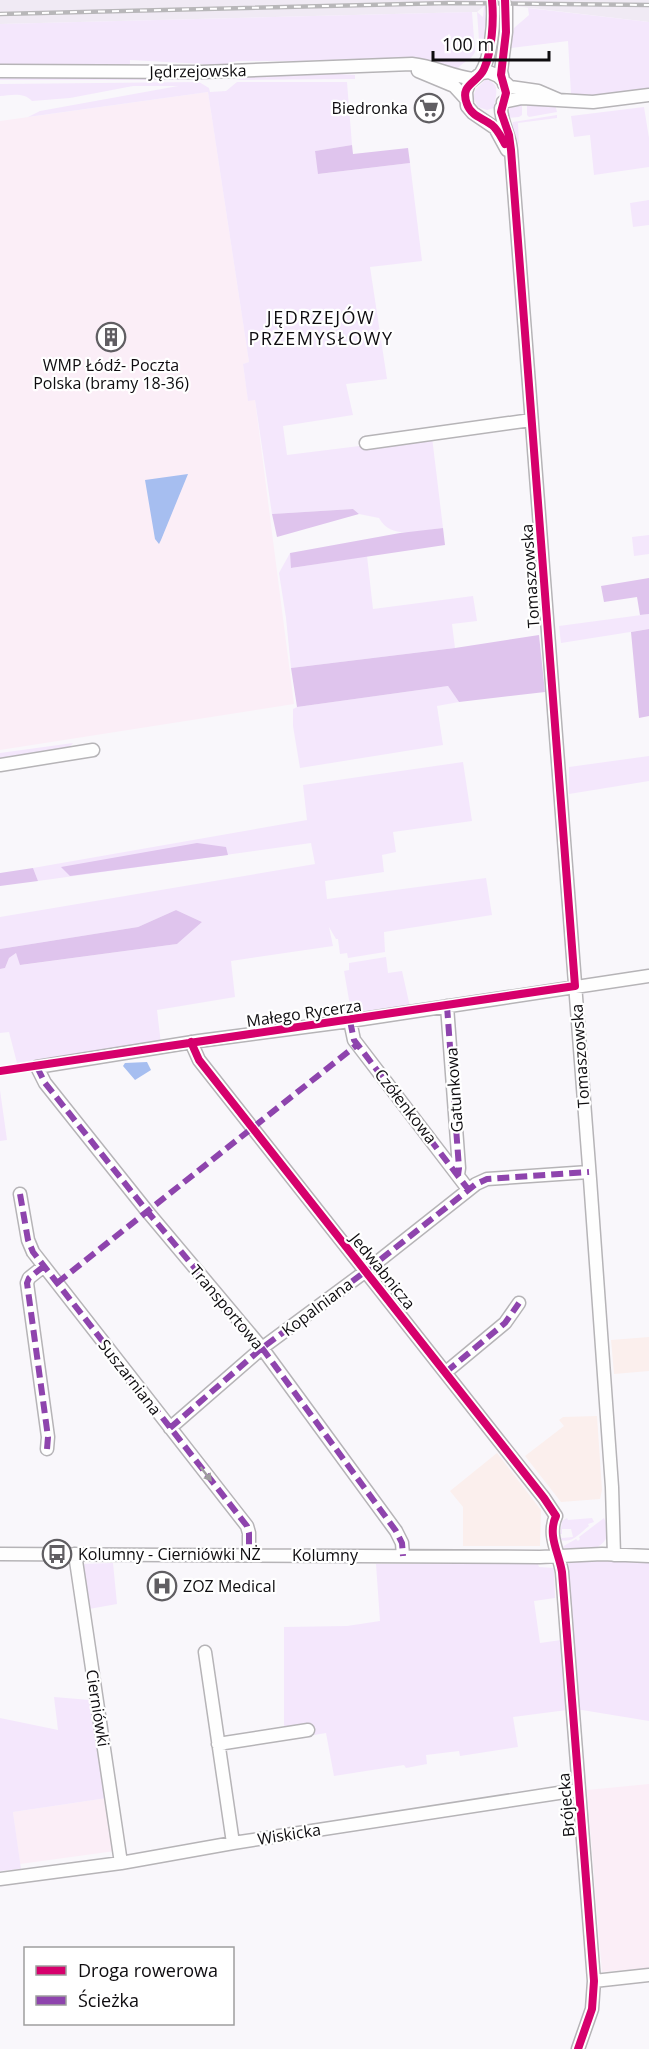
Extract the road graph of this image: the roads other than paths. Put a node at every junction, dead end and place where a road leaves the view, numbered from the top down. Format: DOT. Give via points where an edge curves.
graph roads {
  1 [pos="492,6"];
  2 [pos="506,6"];
  3 [pos="397,66"];
  4 [pos="0,71"];
  5 [pos="478,76"];
  6 [pos="504,82"];
  7 [pos="649,95"];
  8 [pos="465,98"];
  9 [pos="559,100"];
  10 [pos="502,105"];
  11 [pos="476,116"];
  12 [pos="511,164"];
  13 [pos="531,420"];
  14 [pos="366,443"];
  15 [pos="93,750"];
  16 [pos="2,764"];
  17 [pos="649,976"];
  18 [pos="575,986"];
  19 [pos="447,1006"];
  20 [pos="350,1021"];
  21 [pos="191,1042"];
  22 [pos="37,1067"];
  23 [pos="589,1172"];
  24 [pos="458,1175"];
  25 [pos="468,1189"];
  26 [pos="20,1194"];
  27 [pos="44,1266"];
  28 [pos="366,1271"];
  29 [pos="519,1303"];
  30 [pos="262,1348"];
  31 [pos="446,1372"];
  32 [pos="170,1428"];
  33 [pos="47,1449"];
  34 [pos="556,1516"];
  35 [pos="0,1554"];
  36 [pos="75,1554"];
  37 [pos="249,1555"];
  38 [pos="614,1555"];
  39 [pos="403,1556"];
  40 [pos="558,1556"];
  41 [pos="649,1556"];
  42 [pos="205,1652"];
  43 [pos="308,1730"];
  44 [pos="218,1743"];
  45 [pos="578,1790"];
  46 [pos="233,1843"];
  47 [pos="121,1863"];
  48 [pos="0,1879"];
  49 [pos="649,1975"];
  50 [pos="594,1981"];
  51 [pos="578,2049"];
  1 -- 5 [label="street" via="492,32 485,65"];
  2 -- 6 [label="street" via="501,71"];
  3 -- 4 [label="street, Jędrzejowska" via="201,72"];
  3 -- 5 [label="street, Jędrzejowska" via="421,65 462,78"];
  3 -- 8 [label="street, Jędrzejowska" via="447,82"];
  5 -- 6 [label="street" via="494,74"];
  5 -- 8 [label="street" via="468,86"];
  6 -- 9 [label="street"];
  6 -- 10 [label="street"];
  7 -- 9 [label="street" via="576,103"];
  8 -- 11 [label="street"];
  9 -- 10 [label="street" via="516,98"];
  10 -- 11 [label="street" via="487,116"];
  10 -- 12 [label="street, Tomaszowska"];
  11 -- 12 [label="street, Tomaszowska" via="501,136"];
  12 -- 13 [label="street, Tomaszowska"];
  13 -- 14 [label="street"];
  13 -- 18 [label="street, Tomaszowska"];
  15 -- 16 [label="street"];
  17 -- 18 [label="street, Małego Rycerza"];
  18 -- 19 [label="street, Małego Rycerza"];
  18 -- 23 [label="street, Tomaszowska"];
  19 -- 20 [label="street, Małego Rycerza"];
  19 -- 24 [label="street, Gatunkowa"];
  20 -- 21 [label="street, Małego Rycerza"];
  20 -- 24 [label="street, Czółenkowa" via="354,1040"];
  21 -- 22 [label="street, Małego Rycerza"];
  21 -- 28 [label="street, Jedwabnicza" via="199,1060"];
  22 -- 30 [label="street, Transportowa" via="45,1083 147,1211"];
  23 -- 25 [label="street, Kopalniana" via="487,1179"];
  23 -- 38 [label="street, Tomaszowska"];
  24 -- 25 [label="street, Czółenkowa"];
  25 -- 28 [label="street, Kopalniana"];
  26 -- 27 [label="street, Suszarniana" via="28,1240"];
  27 -- 32 [label="street, Suszarniana"];
  27 -- 33 [label="street" via="27,1283"];
  28 -- 30 [label="street, Kopalniana"];
  28 -- 31 [label="street, Jedwabnicza"];
  29 -- 31 [label="street" via="505,1323"];
  30 -- 32 [label="street, Kopalniana"];
  30 -- 39 [label="street, Transportowa" via="396,1531"];
  31 -- 34 [label="street, Jedwabnicza"];
  32 -- 37 [label="street, Suszarniana, one-way" via="248,1528"];
  34 -- 40 [label="street, Brójecka" via="553,1539"];
  35 -- 36 [label="street, Kolumny"];
  36 -- 37 [label="street, Kolumny"];
  36 -- 47 [label="street, Cierniówki"];
  37 -- 39 [label="street, Kolumny"];
  38 -- 40 [label="street, Kolumny"];
  38 -- 41 [label="street, Kolumny"];
  39 -- 40 [label="street, Kolumny"];
  40 -- 45 [label="street, Brójecka"];
  42 -- 44 [label="street"];
  43 -- 44 [label="street"];
  44 -- 46 [label="street"];
  45 -- 46 [label="street, Wiskicka"];
  45 -- 50 [label="street, Brójecka"];
  46 -- 47 [label="street, Wiskicka"];
  47 -- 48 [label="street, Wiskicka"];
  49 -- 50 [label="street"];
  50 -- 51 [label="street, Brójecka" via="592,2009"];
}
